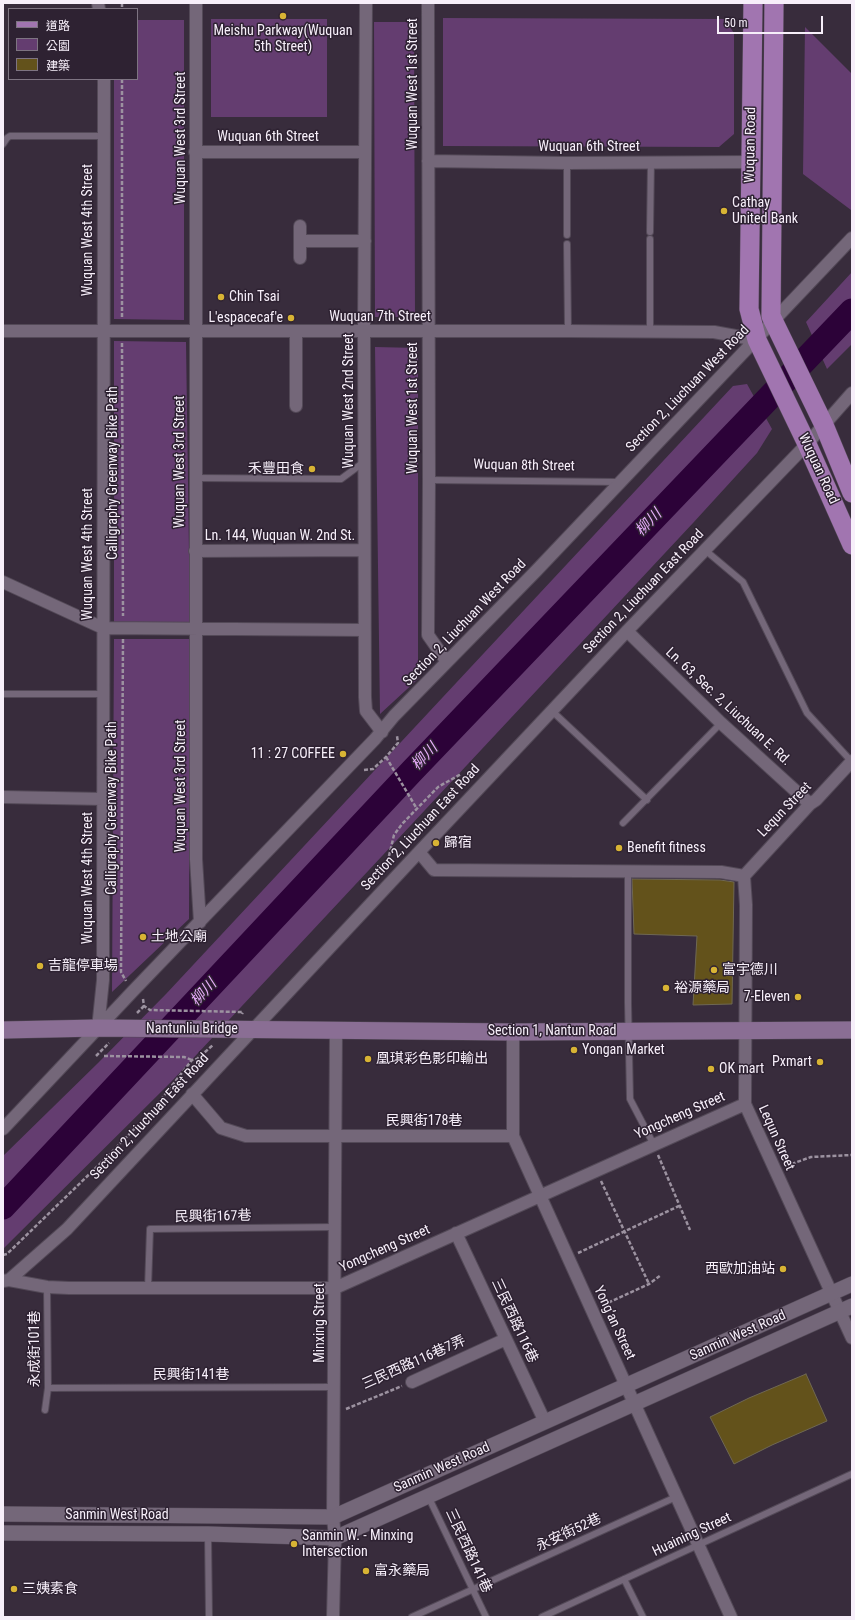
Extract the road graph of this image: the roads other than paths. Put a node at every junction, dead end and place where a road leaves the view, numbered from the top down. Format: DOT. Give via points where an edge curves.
graph roads {
  1 [pos="196,3"];
  2 [pos="366,3"];
  3 [pos="428,3"];
  4 [pos="753,3"];
  5 [pos="774,3"];
  6 [pos="104,80"];
  7 [pos="104,136"];
  8 [pos="3,144"];
  9 [pos="195,152"];
  10 [pos="365,152"];
  11 [pos="428,161"];
  12 [pos="651,161"];
  13 [pos="750,162"];
  14 [pos="567,163"];
  15 [pos="300,226"];
  16 [pos="650,232"];
  17 [pos="567,235"];
  18 [pos="852,238"];
  19 [pos="650,239"];
  20 [pos="300,241"];
  21 [pos="365,241"];
  22 [pos="567,244"];
  23 [pos="300,258"];
  24 [pos="773,322"];
  25 [pos="3,331"];
  26 [pos="104,331"];
  27 [pos="196,331"];
  28 [pos="296,331"];
  29 [pos="568,331"];
  30 [pos="364,332"];
  31 [pos="428,332"];
  32 [pos="650,332"];
  33 [pos="761,348"];
  34 [pos="852,393"];
  35 [pos="296,406"];
  36 [pos="824,425"];
  37 [pos="807,444"];
  38 [pos="364,462"];
  39 [pos="195,478"];
  40 [pos="429,480"];
  41 [pos="619,482"];
  42 [pos="852,493"];
  43 [pos="852,545"];
  44 [pos="364,550"];
  45 [pos="705,550"];
  46 [pos="195,551"];
  47 [pos="3,582"];
  48 [pos="104,628"];
  49 [pos="195,629"];
  50 [pos="364,630"];
  51 [pos="627,631"];
  52 [pos="447,662"];
  53 [pos="3,694"];
  54 [pos="103,694"];
  55 [pos="552,712"];
  56 [pos="721,722"];
  57 [pos="382,732"];
  58 [pos="852,762"];
  59 [pos="3,797"];
  60 [pos="103,799"];
  61 [pos="647,800"];
  62 [pos="810,804"];
  63 [pos="623,823"];
  64 [pos="419,852"];
  65 [pos="628,871"];
  66 [pos="744,876"];
  67 [pos="200,922"];
  68 [pos="98,1028"];
  69 [pos="253,1029"];
  70 [pos="3,1030"];
  71 [pos="336,1030"];
  72 [pos="852,1030"];
  73 [pos="629,1031"];
  74 [pos="746,1031"];
  75 [pos="513,1032"];
  76 [pos="192,1094"];
  77 [pos="745,1104"];
  78 [pos="3,1130"];
  79 [pos="513,1136"];
  80 [pos="336,1137"];
  81 [pos="654,1145"];
  82 [pos="540,1196"];
  83 [pos="335,1227"];
  84 [pos="456,1233"];
  85 [pos="6,1280"];
  86 [pos="852,1284"];
  87 [pos="48,1287"];
  88 [pos="148,1288"];
  89 [pos="335,1288"];
  90 [pos="831,1294"];
  91 [pos="846,1309"];
  92 [pos="852,1338"];
  93 [pos="506,1339"];
  94 [pos="412,1382"];
  95 [pos="626,1386"];
  96 [pos="334,1387"];
  97 [pos="48,1388"];
  98 [pos="635,1404"];
  99 [pos="45,1410"];
  100 [pos="545,1422"];
  101 [pos="852,1474"];
  102 [pos="428,1496"];
  103 [pos="676,1497"];
  104 [pos="3,1514"];
  105 [pos="334,1517"];
  106 [pos="3,1533"];
  107 [pos="208,1534"];
  108 [pos="335,1538"];
  109 [pos="698,1546"];
  110 [pos="624,1579"];
  111 [pos="473,1590"];
  112 [pos="208,1617"];
  113 [pos="333,1617"];
  114 [pos="412,1617"];
  115 [pos="486,1617"];
  116 [pos="542,1617"];
  117 [pos="643,1617"];
  118 [pos="731,1617"];
  1 -- 9 [label="street, Wuquan West 3rd Street"];
  2 -- 10 [label="street, Wuquan West 2nd Street"];
  3 -- 11 [label="street, Wuquan West 1st Street"];
  4 -- 13 [label="main road, Wuquan Road"];
  5 -- 24 [label="main road, Wuquan Road" via="771,305"];
  6 -- 7 [label="street, Wuquan West 4th Street"];
  7 -- 8 [label="lane" via="10,136"];
  7 -- 26 [label="street, Wuquan West 4th Street"];
  9 -- 10 [label="street, Wuquan 6th Street"];
  9 -- 27 [label="street, Wuquan West 3rd Street"];
  10 -- 21 [label="street, Wuquan West 2nd Street"];
  11 -- 14 [label="street, Wuquan 6th Street"];
  11 -- 31 [label="street, Wuquan West 1st Street"];
  12 -- 13 [label="street, Wuquan 6th Street"];
  12 -- 14 [label="street, Wuquan 6th Street"];
  12 -- 16 [label="lane"];
  13 -- 33 [label="main road, Wuquan Road" via="749,299 750,315"];
  14 -- 17 [label="lane"];
  15 -- 20 [label="street"];
  18 -- 24 [label="street, Section 2, Liuchuan West Road"];
  19 -- 32 [label="lane"];
  20 -- 21 [label="street"];
  20 -- 23 [label="street"];
  21 -- 30 [label="street, Wuquan West 2nd Street"];
  22 -- 29 [label="lane"];
  24 -- 33 [label="street, Section 2, Liuchuan West Road"];
  24 -- 36 [label="main road, Wuquan Road"];
  25 -- 26 [label="street, Wuquan 7th Street"];
  26 -- 27 [label="street, Wuquan 7th Street"];
  26 -- 48 [label="street, Wuquan West 4th Street"];
  27 -- 28 [label="street, Wuquan 7th Street"];
  27 -- 39 [label="street, Wuquan West 3rd Street"];
  28 -- 30 [label="street, Wuquan 7th Street"];
  28 -- 35 [label="street"];
  29 -- 31 [label="street, Wuquan 7th Street"];
  29 -- 32 [label="street, Wuquan 7th Street"];
  30 -- 31 [label="street, Wuquan 7th Street"];
  30 -- 38 [label="street, Wuquan West 2nd Street"];
  31 -- 40 [label="street, Wuquan West 1st Street"];
  32 -- 33 [label="street, Wuquan 7th Street" via="714,332"];
  33 -- 37 [label="main road, Wuquan Road"];
  33 -- 41 [label="street, Section 2, Liuchuan West Road"];
  34 -- 36 [label="street, Section 2, Liuchuan East Road"];
  36 -- 37 [label="street, Section 2, Liuchuan East Road"];
  36 -- 42 [label="main road, Wuquan Road"];
  37 -- 43 [label="main road, Wuquan Road"];
  37 -- 45 [label="street, Section 2, Liuchuan East Road"];
  38 -- 39 [label="lane" via="341,479"];
  38 -- 44 [label="street, Wuquan West 2nd Street"];
  39 -- 46 [label="street, Wuquan West 3rd Street"];
  40 -- 41 [label="lane, Wuquan 8th Street"];
  40 -- 52 [label="street, Wuquan West 1st Street" via="428,635"];
  41 -- 52 [label="street, Section 2, Liuchuan West Road"];
  44 -- 46 [label="street, Ln. 144, Wuquan W. 2nd St."];
  44 -- 50 [label="street, Wuquan West 2nd Street"];
  45 -- 51 [label="street, Section 2, Liuchuan East Road"];
  45 -- 58 [label="lane" via="743,582 807,713"];
  46 -- 49 [label="street, Wuquan West 3rd Street"];
  47 -- 48 [label="street"];
  48 -- 49 [label="street"];
  48 -- 54 [label="street, Wuquan West 4th Street"];
  49 -- 50 [label="street"];
  49 -- 67 [label="street, Wuquan West 3rd Street" via="196,859"];
  50 -- 57 [label="street, Wuquan West 2nd Street" via="366,711"];
  51 -- 55 [label="street, Section 2, Liuchuan East Road"];
  51 -- 56 [label="street, Ln. 63, Sec. 2, Liuchuan E. Rd."];
  52 -- 57 [label="street, Section 2, Liuchuan West Road" via="394,716"];
  53 -- 54 [label="lane"];
  54 -- 60 [label="street, Wuquan West 4th Street"];
  55 -- 61 [label="lane"];
  55 -- 64 [label="street, Section 2, Liuchuan East Road"];
  56 -- 61 [label="lane"];
  56 -- 62 [label="street, Ln. 63, Sec. 2, Liuchuan E. Rd."];
  57 -- 67 [label="street, Section 2, Liuchuan West Road"];
  58 -- 62 [label="street, Lequn Street"];
  59 -- 60 [label="street"];
  60 -- 68 [label="street, Wuquan West 4th Street" via="103,980"];
  61 -- 63 [label="lane"];
  62 -- 66 [label="street, Lequn Street"];
  64 -- 65 [label="street" via="434,870"];
  64 -- 69 [label="street, Section 2, Liuchuan East Road"];
  65 -- 66 [label="street" via="721,872"];
  65 -- 73 [label="lane"];
  66 -- 74 [label="street, Lequn Street"];
  67 -- 68 [label="street, Section 2, Liuchuan West Road"];
  68 -- 69 [label="main road, Nantunliu Bridge"];
  68 -- 70 [label="main road"];
  68 -- 78 [label="street, Section 2, Liuchuan West Road"];
  69 -- 71 [label="main road, Section 1, Nantun Road"];
  69 -- 76 [label="street, Section 2, Liuchuan East Road"];
  71 -- 75 [label="main road, Section 1, Nantun Road"];
  71 -- 80 [label="street, Minxing Street"];
  72 -- 74 [label="main road, Section 1, Nantun Road"];
  73 -- 74 [label="main road, Section 1, Nantun Road"];
  73 -- 75 [label="main road, Section 1, Nantun Road"];
  73 -- 81 [label="lane" via="630,1099"];
  74 -- 77 [label="street, Lequn Street"];
  75 -- 79 [label="street, Yong’an Street"];
  76 -- 80 [label="street, 民興街178巷" via="222,1128 246,1136"];
  76 -- 85 [label="street, Section 2, Liuchuan East Road" via="68,1228"];
  77 -- 81 [label="street, Yongcheng Street"];
  77 -- 90 [label="street, Lequn Street"];
  79 -- 80 [label="street, 民興街178巷"];
  79 -- 82 [label="street, Yong’an Street"];
  80 -- 83 [label="street, Minxing Street"];
  81 -- 82 [label="street, Yongcheng Street"];
  82 -- 84 [label="street, Yongcheng Street"];
  82 -- 95 [label="street, Yong’an Street"];
  83 -- 88 [label="lane, 民興街167巷" via="150,1230"];
  83 -- 89 [label="street, Minxing Street"];
  84 -- 89 [label="street, Yongcheng Street"];
  84 -- 93 [label="street, 三民西路116巷"];
  85 -- 87 [label="street, Yongcheng Street"];
  86 -- 90 [label="street, Sanmin West Road"];
  87 -- 88 [label="street, Yongcheng Street"];
  87 -- 97 [label="lane, 永成街101巷"];
  88 -- 89 [label="street, Yongcheng Street"];
  89 -- 96 [label="street, Minxing Street"];
  90 -- 91 [label="street, Lequn Street"];
  90 -- 95 [label="street, Sanmin West Road"];
  91 -- 92 [label="street, Lequn Street"];
  91 -- 98 [label="street, Sanmin West Road"];
  93 -- 94 [label="street, 三民西路116巷7弄"];
  93 -- 100 [label="street, 三民西路116巷"];
  95 -- 98 [label="street, Yong’an Street"];
  95 -- 100 [label="street, Sanmin West Road"];
  96 -- 97 [label="lane, 民興街141巷"];
  96 -- 105 [label="street, Minxing Street"];
  97 -- 99 [label="lane, 永成街101巷"];
  98 -- 102 [label="street, Sanmin West Road"];
  98 -- 103 [label="street, Yong’an Street"];
  100 -- 105 [label="street, Sanmin West Road"];
  101 -- 109 [label="lane, Huaining Street"];
  102 -- 108 [label="street, Sanmin West Road"];
  102 -- 111 [label="lane, 三民西路141巷"];
  103 -- 109 [label="street, Yong’an Street"];
  103 -- 111 [label="lane, 永安街52巷"];
  104 -- 105 [label="street, Sanmin West Road"];
  105 -- 108 [label="street, Minxing Street"];
  106 -- 107 [label="street, Sanmin West Road"];
  107 -- 108 [label="street, Sanmin West Road"];
  107 -- 112 [label="lane"];
  108 -- 113 [label="street, Minxing Street"];
  109 -- 110 [label="lane, Huaining Street"];
  109 -- 118 [label="street, Yong’an Street"];
  110 -- 116 [label="lane, Huaining Street"];
  110 -- 117 [label="lane"];
  111 -- 114 [label="lane, 永安街52巷"];
  111 -- 115 [label="lane, 三民西路141巷"];
}
